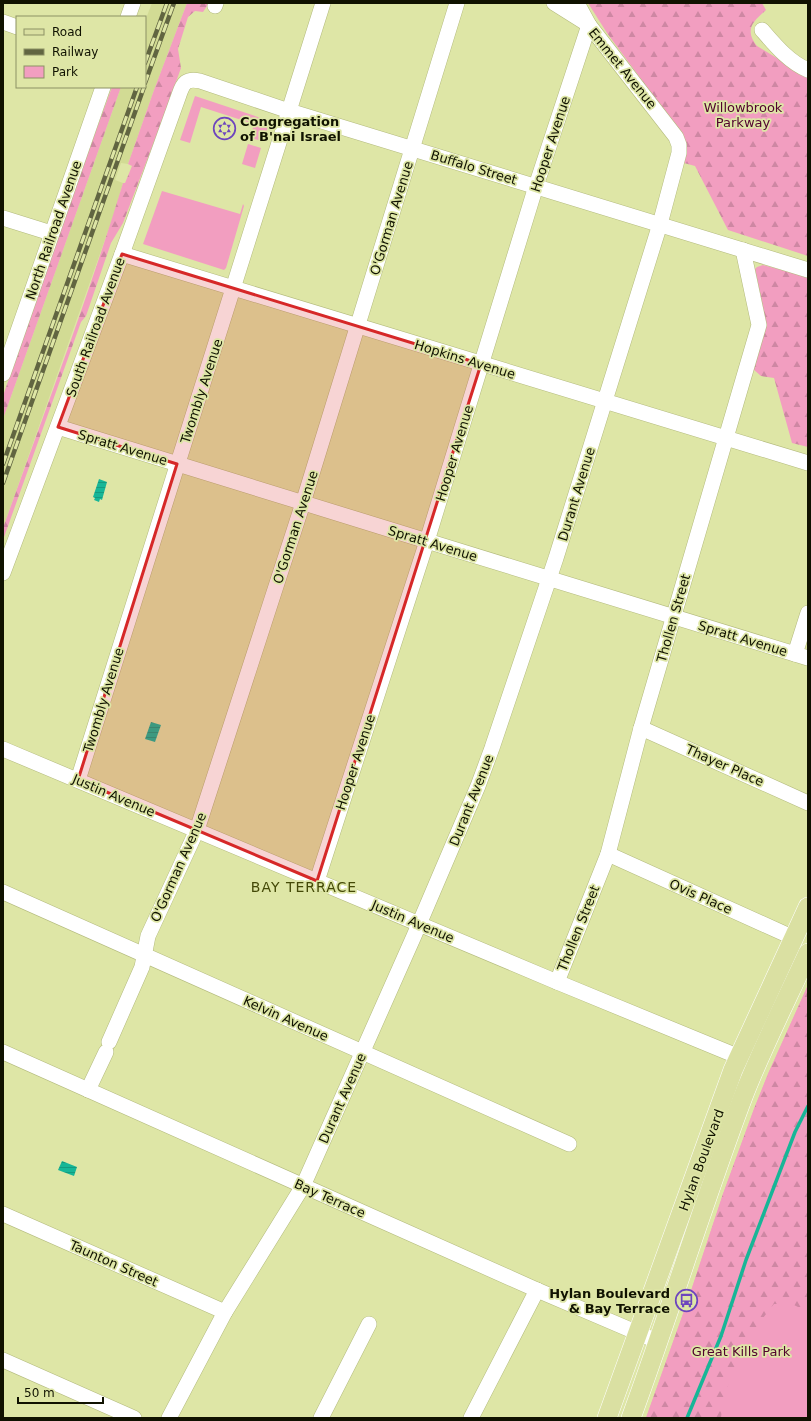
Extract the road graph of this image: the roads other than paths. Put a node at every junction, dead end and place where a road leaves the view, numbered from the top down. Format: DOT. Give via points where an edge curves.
graph roads {
  1 [pos="133,3"];
  2 [pos="323,3"];
  3 [pos="457,3"];
  4 [pos="554,3"];
  5 [pos="577,3"];
  6 [pos="128,16"];
  7 [pos="3,22"];
  8 [pos="589,25"];
  9 [pos="16,26"];
  10 [pos="762,30"];
  11 [pos="808,70"];
  12 [pos="187,81"];
  13 [pos="103,88"];
  14 [pos="289,111"];
  15 [pos="679,145"];
  16 [pos="412,148"];
  17 [pos="536,186"];
  18 [pos="3,218"];
  19 [pos="660,224"];
  20 [pos="51,233"];
  21 [pos="743,250"];
  22 [pos="122,254"];
  23 [pos="808,270"];
  24 [pos="234,288"];
  25 [pos="357,326"];
  26 [pos="481,364"];
  27 [pos="3,374"];
  28 [pos="604,401"];
  29 [pos="58,427"];
  30 [pos="727,437"];
  31 [pos="808,463"];
  32 [pos="177,464"];
  33 [pos="303,503"];
  34 [pos="427,541"];
  35 [pos="3,573"];
  36 [pos="549,579"];
  37 [pos="808,612"];
  38 [pos="673,617"];
  39 [pos="801,656"];
  40 [pos="641,728"];
  41 [pos="3,749"];
  42 [pos="78,780"];
  43 [pos="808,803"];
  44 [pos="197,830"];
  45 [pos="608,854"];
  46 [pos="317,881"];
  47 [pos="3,892"];
  48 [pos="808,907"];
  49 [pos="419,924"];
  50 [pos="794,938"];
  51 [pos="808,954"];
  52 [pos="145,955"];
  53 [pos="557,982"];
  54 [pos="3,1052"];
  55 [pos="363,1052"];
  56 [pos="739,1057"];
  57 [pos="757,1064"];
  58 [pos="88,1090"];
  59 [pos="569,1144"];
  60 [pos="303,1186"];
  61 [pos="3,1214"];
  62 [pos="537,1290"];
  63 [pos="225,1312"];
  64 [pos="369,1324"];
  65 [pos="637,1334"];
  66 [pos="659,1342"];
  67 [pos="3,1360"];
  68 [pos="134,1418"];
  69 [pos="169,1418"];
  70 [pos="321,1418"];
  71 [pos="471,1418"];
  72 [pos="607,1418"];
  73 [pos="631,1418"];
  1 -- 6 [label="street"];
  2 -- 14 [label="street, Twombly Avenue"];
  3 -- 16 [label="street, O'Gorman Avenue"];
  4 -- 8 [label="street, Emmet Avenue"];
  5 -- 8 [label="street"];
  7 -- 9 [label="street"];
  8 -- 15 [label="street, Emmet Avenue" via="671,129"];
  8 -- 17 [label="street, Hooper Avenue"];
  10 -- 11 [label="street" via="780,50"];
  12 -- 14 [label="street, Buffalo Street" via="200,81"];
  12 -- 22 [label="street, South Railroad Avenue" via="183,84"];
  13 -- 20 [label="street, North Railroad Avenue"];
  14 -- 16 [label="street, Buffalo Street"];
  14 -- 24 [label="street, Twombly Avenue"];
  15 -- 19 [label="street, Durant Avenue"];
  16 -- 17 [label="street, Buffalo Street"];
  16 -- 25 [label="street, O'Gorman Avenue"];
  17 -- 19 [label="street, Buffalo Street"];
  17 -- 26 [label="street, Hooper Avenue"];
  18 -- 20 [label="street"];
  19 -- 21 [label="street, Buffalo Street"];
  19 -- 28 [label="street, Durant Avenue"];
  20 -- 27 [label="street, North Railroad Avenue"];
  21 -- 23 [label="street, Buffalo Street"];
  21 -- 30 [label="street, Thollen Street" via="759,325"];
  22 -- 24 [label="street, Hopkins Avenue"];
  22 -- 29 [label="street, South Railroad Avenue"];
  24 -- 25 [label="street, Hopkins Avenue"];
  24 -- 32 [label="street, Twombly Avenue"];
  25 -- 26 [label="street, Hopkins Avenue"];
  25 -- 33 [label="street, O'Gorman Avenue"];
  26 -- 28 [label="street, Hopkins Avenue"];
  26 -- 34 [label="street, Hooper Avenue"];
  28 -- 30 [label="street, Hopkins Avenue"];
  28 -- 36 [label="street, Durant Avenue"];
  29 -- 32 [label="street, Spratt Avenue"];
  29 -- 35 [label="street, South Railroad Avenue"];
  30 -- 31 [label="street, Hopkins Avenue"];
  30 -- 38 [label="street, Thollen Street"];
  32 -- 33 [label="street, Spratt Avenue"];
  32 -- 42 [label="street, Twombly Avenue"];
  33 -- 34 [label="street, Spratt Avenue"];
  33 -- 44 [label="street, O'Gorman Avenue"];
  34 -- 36 [label="street, Spratt Avenue"];
  34 -- 46 [label="street, Hooper Avenue"];
  36 -- 38 [label="street, Spratt Avenue"];
  36 -- 49 [label="street, Durant Avenue" via="478,786"];
  37 -- 39 [label="street"];
  38 -- 39 [label="street, Spratt Avenue"];
  38 -- 40 [label="street, Thollen Street"];
  40 -- 43 [label="street, Thayer Place"];
  40 -- 45 [label="street, Thollen Street"];
  41 -- 42 [label="street, Justin Avenue"];
  42 -- 44 [label="street, Justin Avenue"];
  44 -- 46 [label="street, Justin Avenue"];
  44 -- 52 [label="street, O'Gorman Avenue" via="148,936"];
  45 -- 50 [label="street, Ovis Place"];
  45 -- 53 [label="street, Thollen Street"];
  46 -- 49 [label="street, Justin Avenue"];
  47 -- 52 [label="street, Kelvin Avenue"];
  48 -- 50 [label="main road, Hylan Boulevard"];
  49 -- 53 [label="street, Justin Avenue"];
  49 -- 55 [label="street, Durant Avenue"];
  50 -- 56 [label="main road, Hylan Boulevard"];
  51 -- 57 [label="main road, Hylan Boulevard"];
  52 -- 55 [label="street, Kelvin Avenue"];
  52 -- 58 [label="street, O'Gorman Avenue" via="142,968"];
  53 -- 56 [label="street, Justin Avenue"];
  54 -- 58 [label="street, Bay Terrace"];
  55 -- 59 [label="street, Kelvin Avenue"];
  55 -- 60 [label="street, Durant Avenue"];
  56 -- 57 [label="street, Justin Avenue"];
  56 -- 65 [label="main road, Hylan Boulevard"];
  57 -- 66 [label="main road, Hylan Boulevard" via="703,1211"];
  58 -- 60 [label="street, Bay Terrace"];
  60 -- 62 [label="street, Bay Terrace"];
  60 -- 63 [label="street, Durant Avenue"];
  61 -- 63 [label="street, Taunton Street"];
  62 -- 65 [label="street, Bay Terrace"];
  62 -- 71 [label="street"];
  63 -- 69 [label="street, Durant Avenue"];
  64 -- 70 [label="street"];
  65 -- 66 [label="street, Bay Terrace"];
  65 -- 72 [label="main road, Hylan Boulevard"];
  66 -- 73 [label="main road, Hylan Boulevard"];
  67 -- 68 [label="street"];
}
